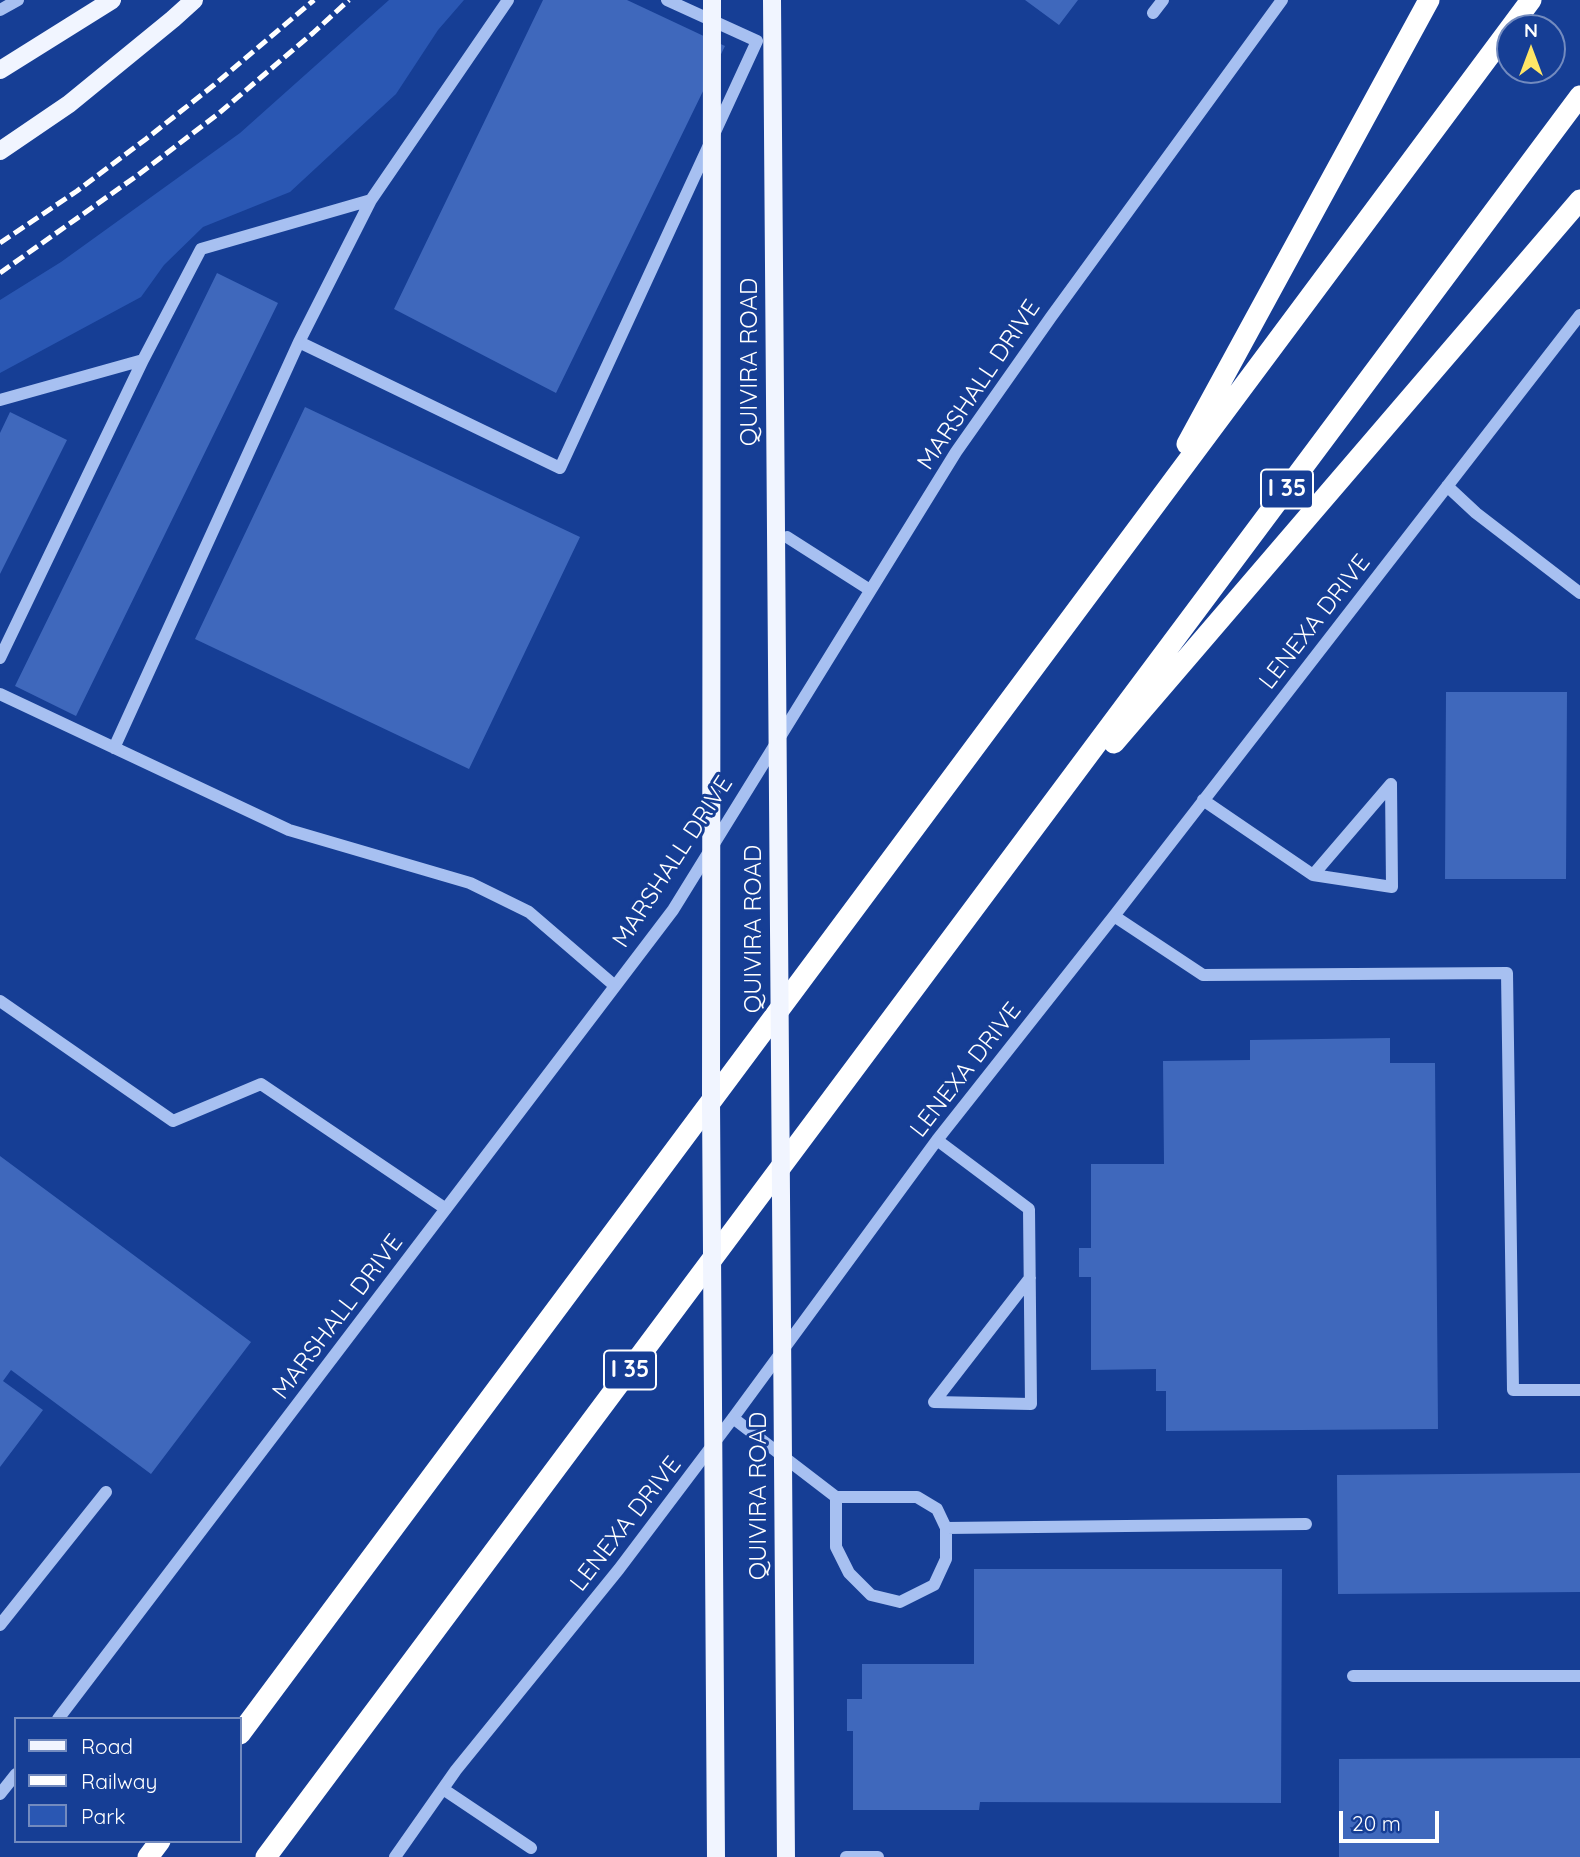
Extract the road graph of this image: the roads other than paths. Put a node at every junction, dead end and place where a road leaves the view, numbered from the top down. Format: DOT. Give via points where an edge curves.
graph roads {
  1 [pos="18,0"];
  2 [pos="112,0"];
  3 [pos="194,0"];
  4 [pos="508,0"];
  5 [pos="667,0"];
  6 [pos="712,0"];
  7 [pos="772,0"];
  8 [pos="1163,0"];
  9 [pos="1282,0"];
  10 [pos="1429,0"];
  11 [pos="1531,0"];
  12 [pos="0,10"];
  13 [pos="1153,13"];
  14 [pos="0,70"];
  15 [pos="1580,96"];
  16 [pos="0,151"];
  17 [pos="371,200"];
  18 [pos="1580,200"];
  19 [pos="1580,315"];
  20 [pos="299,342"];
  21 [pos="143,360"];
  22 [pos="0,400"];
  23 [pos="1447,486"];
  24 [pos="1150,510"];
  25 [pos="787,537"];
  26 [pos="870,590"];
  27 [pos="1580,593"];
  28 [pos="0,658"];
  29 [pos="0,694"];
  30 [pos="114,748"];
  31 [pos="1203,800"];
  32 [pos="1313,876"];
  33 [pos="994,883"];
  34 [pos="1114,916"];
  35 [pos="615,986"];
  36 [pos="0,1000"];
  37 [pos="937,1140"];
  38 [pos="446,1209"];
  39 [pos="1030,1278"];
  40 [pos="1580,1390"];
  41 [pos="733,1419"];
  42 [pos="106,1493"];
  43 [pos="836,1497"];
  44 [pos="1306,1524"];
  45 [pos="946,1528"];
  46 [pos="0,1625"];
  47 [pos="1353,1676"];
  48 [pos="1580,1676"];
  49 [pos="60,1717"];
  50 [pos="242,1731"];
  51 [pos="14,1776"];
  52 [pos="443,1789"];
  53 [pos="0,1794"];
  54 [pos="531,1848"];
  55 [pos="266,1857"];
  56 [pos="395,1857"];
  57 [pos="716,1857"];
  58 [pos="786,1857"];
  59 [pos="846,1857"];
  60 [pos="877,1857"];
  1 -- 12 [label="street"];
  2 -- 14 [label="main road"];
  3 -- 16 [label="main road" via="69,104"];
  4 -- 17 [label="street"];
  5 -- 20 [label="street" via="757,41 560,468"];
  6 -- 57 [label="main road, QUIVIRA ROAD, bridge" via="710,1101"];
  7 -- 58 [label="main road, QUIVIRA ROAD, bridge"];
  8 -- 13 [label="street"];
  9 -- 26 [label="street, MARSHALL DRIVE" via="964,440"];
  10 -- 24 [label="highway"];
  11 -- 24 [label="highway"];
  15 -- 33 [label="highway, I 35"];
  17 -- 20 [label="street"];
  17 -- 21 [label="street" via="201,249"];
  18 -- 33 [label="highway"];
  19 -- 23 [label="street, LENEXA DRIVE"];
  20 -- 30 [label="street"];
  21 -- 22 [label="street"];
  21 -- 28 [label="street"];
  23 -- 27 [label="street"];
  23 -- 31 [label="street, LENEXA DRIVE"];
  24 -- 50 [label="highway"];
  25 -- 26 [label="street"];
  26 -- 35 [label="street, MARSHALL DRIVE" via="673,910"];
  29 -- 30 [label="street"];
  30 -- 35 [label="street" via="289,830 470,883 529,912"];
  31 -- 32 [label="street"];
  31 -- 34 [label="street, LENEXA DRIVE"];
  32 -- 32 [label="street" via="1322,865 1391,784 1392,887"];
  33 -- 55 [label="highway, I 35"];
  34 -- 37 [label="street, LENEXA DRIVE"];
  34 -- 40 [label="street" via="1203,975 1507,973 1513,1390"];
  35 -- 38 [label="street, MARSHALL DRIVE"];
  36 -- 38 [label="street" via="173,1121 261,1084"];
  37 -- 39 [label="street" via="1029,1209"];
  37 -- 41 [label="street, LENEXA DRIVE"];
  38 -- 49 [label="street, MARSHALL DRIVE"];
  39 -- 39 [label="street" via="1031,1404 934,1402 982,1340"];
  41 -- 43 [label="street"];
  41 -- 52 [label="street, LENEXA DRIVE"];
  42 -- 46 [label="street"];
  43 -- 45 [label="street" via="917,1497 937,1508"];
  43 -- 45 [label="street" via="836,1547 849,1573 871,1595 900,1602 934,1585 946,1559"];
  44 -- 45 [label="street"];
  47 -- 48 [label="street"];
  51 -- 53 [label="street"];
  52 -- 54 [label="street"];
  52 -- 56 [label="street, LENEXA DRIVE"];
  59 -- 60 [label="street"];
}
